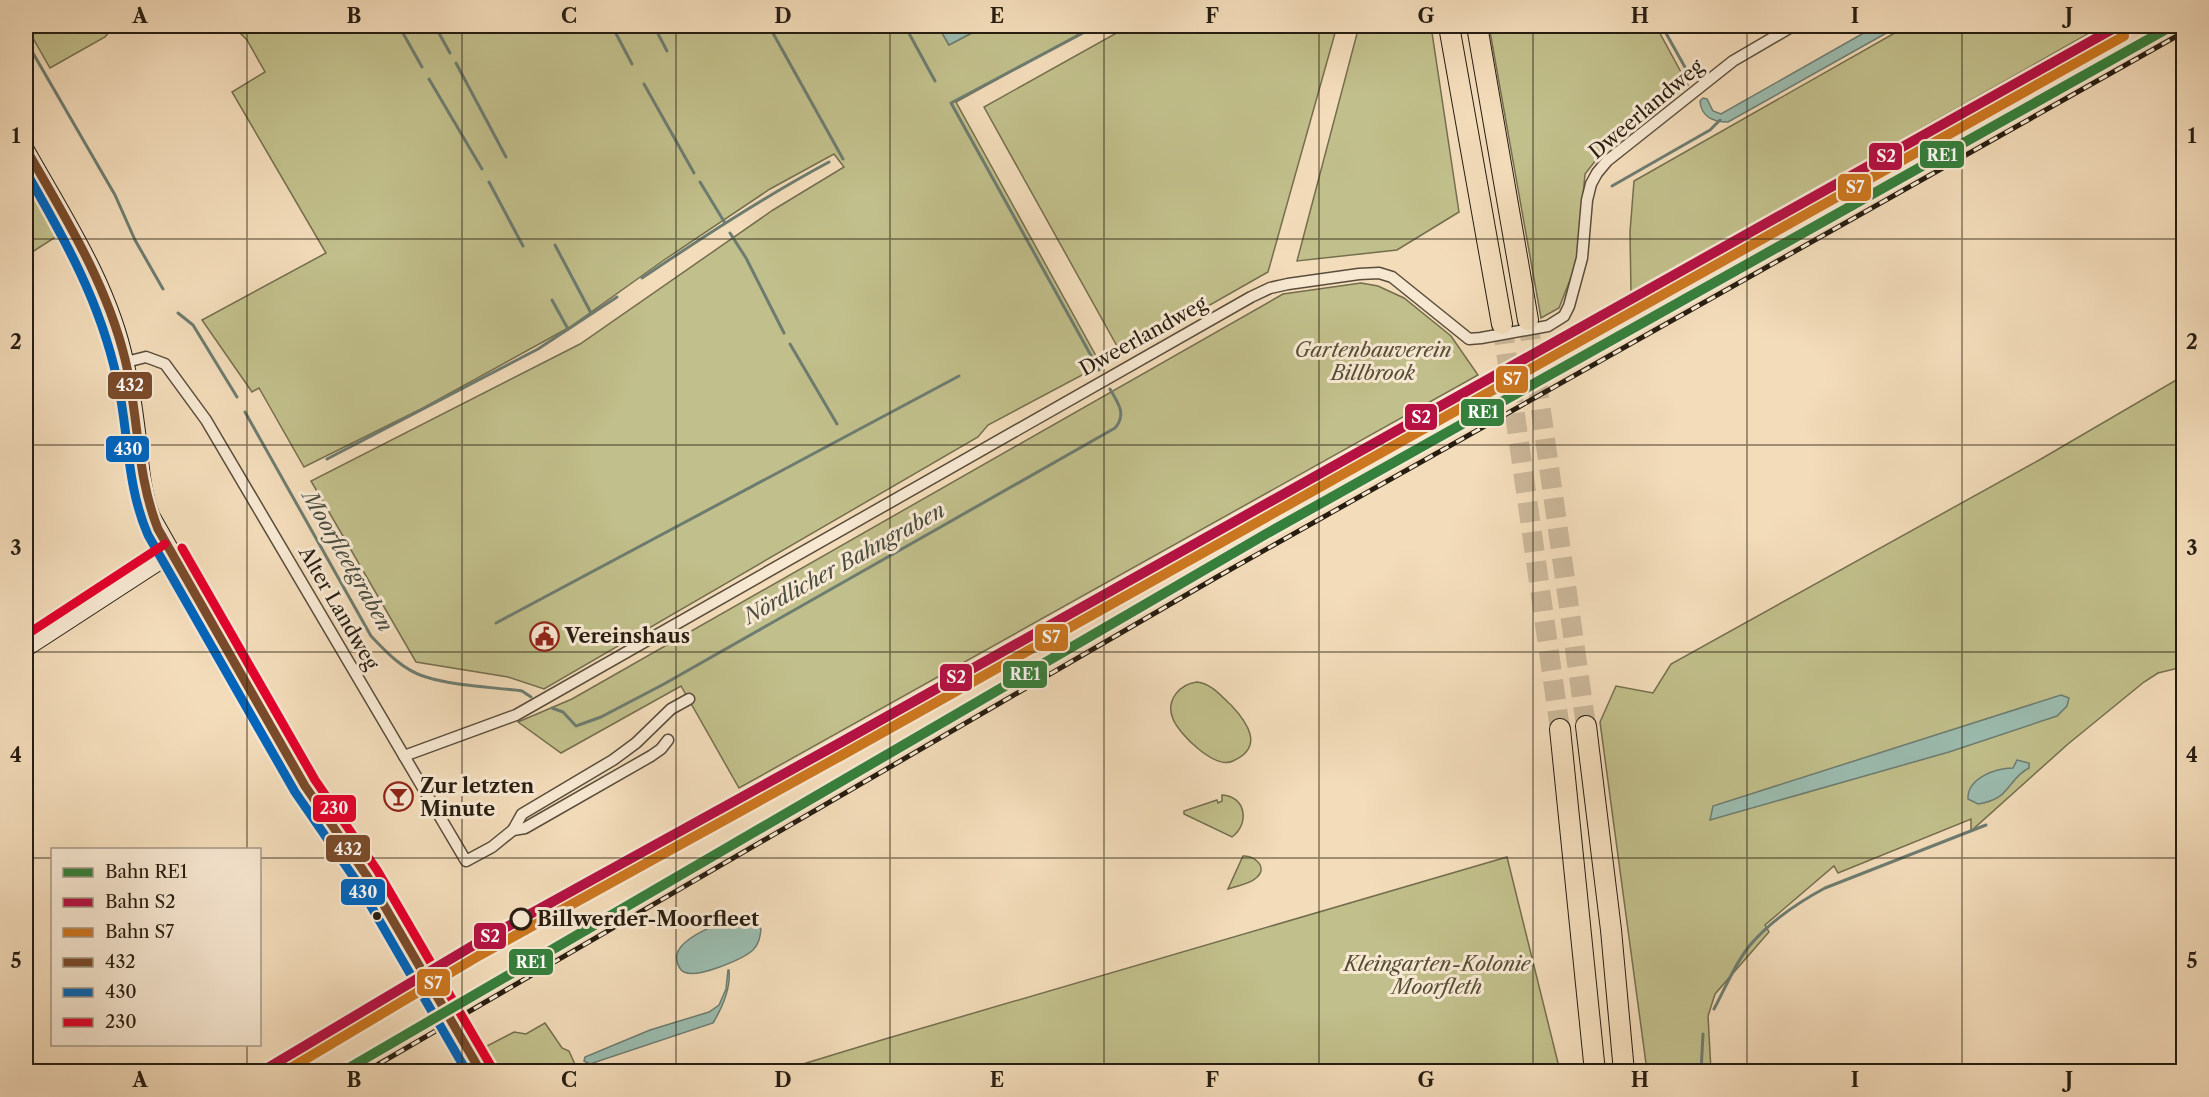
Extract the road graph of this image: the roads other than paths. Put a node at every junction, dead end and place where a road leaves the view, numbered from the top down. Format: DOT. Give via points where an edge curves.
graph roads {
  1 [pos="1449,26"];
  2 [pos="1477,26"];
  3 [pos="1793,26"];
  4 [pos="26,149"];
  5 [pos="1528,320"];
  6 [pos="1502,324"];
  7 [pos="126,362"];
  8 [pos="172,554"];
  9 [pos="26,649"];
  10 [pos="689,699"];
  11 [pos="1586,726"];
  12 [pos="1560,729"];
  13 [pos="668,740"];
  14 [pos="404,756"];
  15 [pos="513,830"];
  16 [pos="480,1070"];
  17 [pos="1595,1071"];
  18 [pos="1624,1071"];
  1 -- 6 [label="highway"];
  2 -- 5 [label="highway"];
  3 -- 14 [label="street, Dweerlandweg" via="1733,61 1606,161 1591,184 1582,258 1569,306 1554,324 1469,339 1392,277 1379,273 1270,288 1119,370 516,715"];
  4 -- 7 [label="main road" via="91,264"];
  7 -- 8 [label="main road" via="144,492"];
  7 -- 14 [label="street, Alter Landweg" via="152,358 165,364 176,377 206,420"];
  8 -- 9 [label="main road"];
  8 -- 16 [label="main road, bridge" via="305,786 367,876"];
  10 -- 15 [label="street, Alter Landweg" via="671,709 613,760 522,814"];
  11 -- 18 [label="highway"];
  12 -- 17 [label="highway"];
  13 -- 15 [label="street, Alter Landweg" via="651,756 525,828"];
  14 -- 15 [label="street, Alter Landweg" via="466,861"];
}
